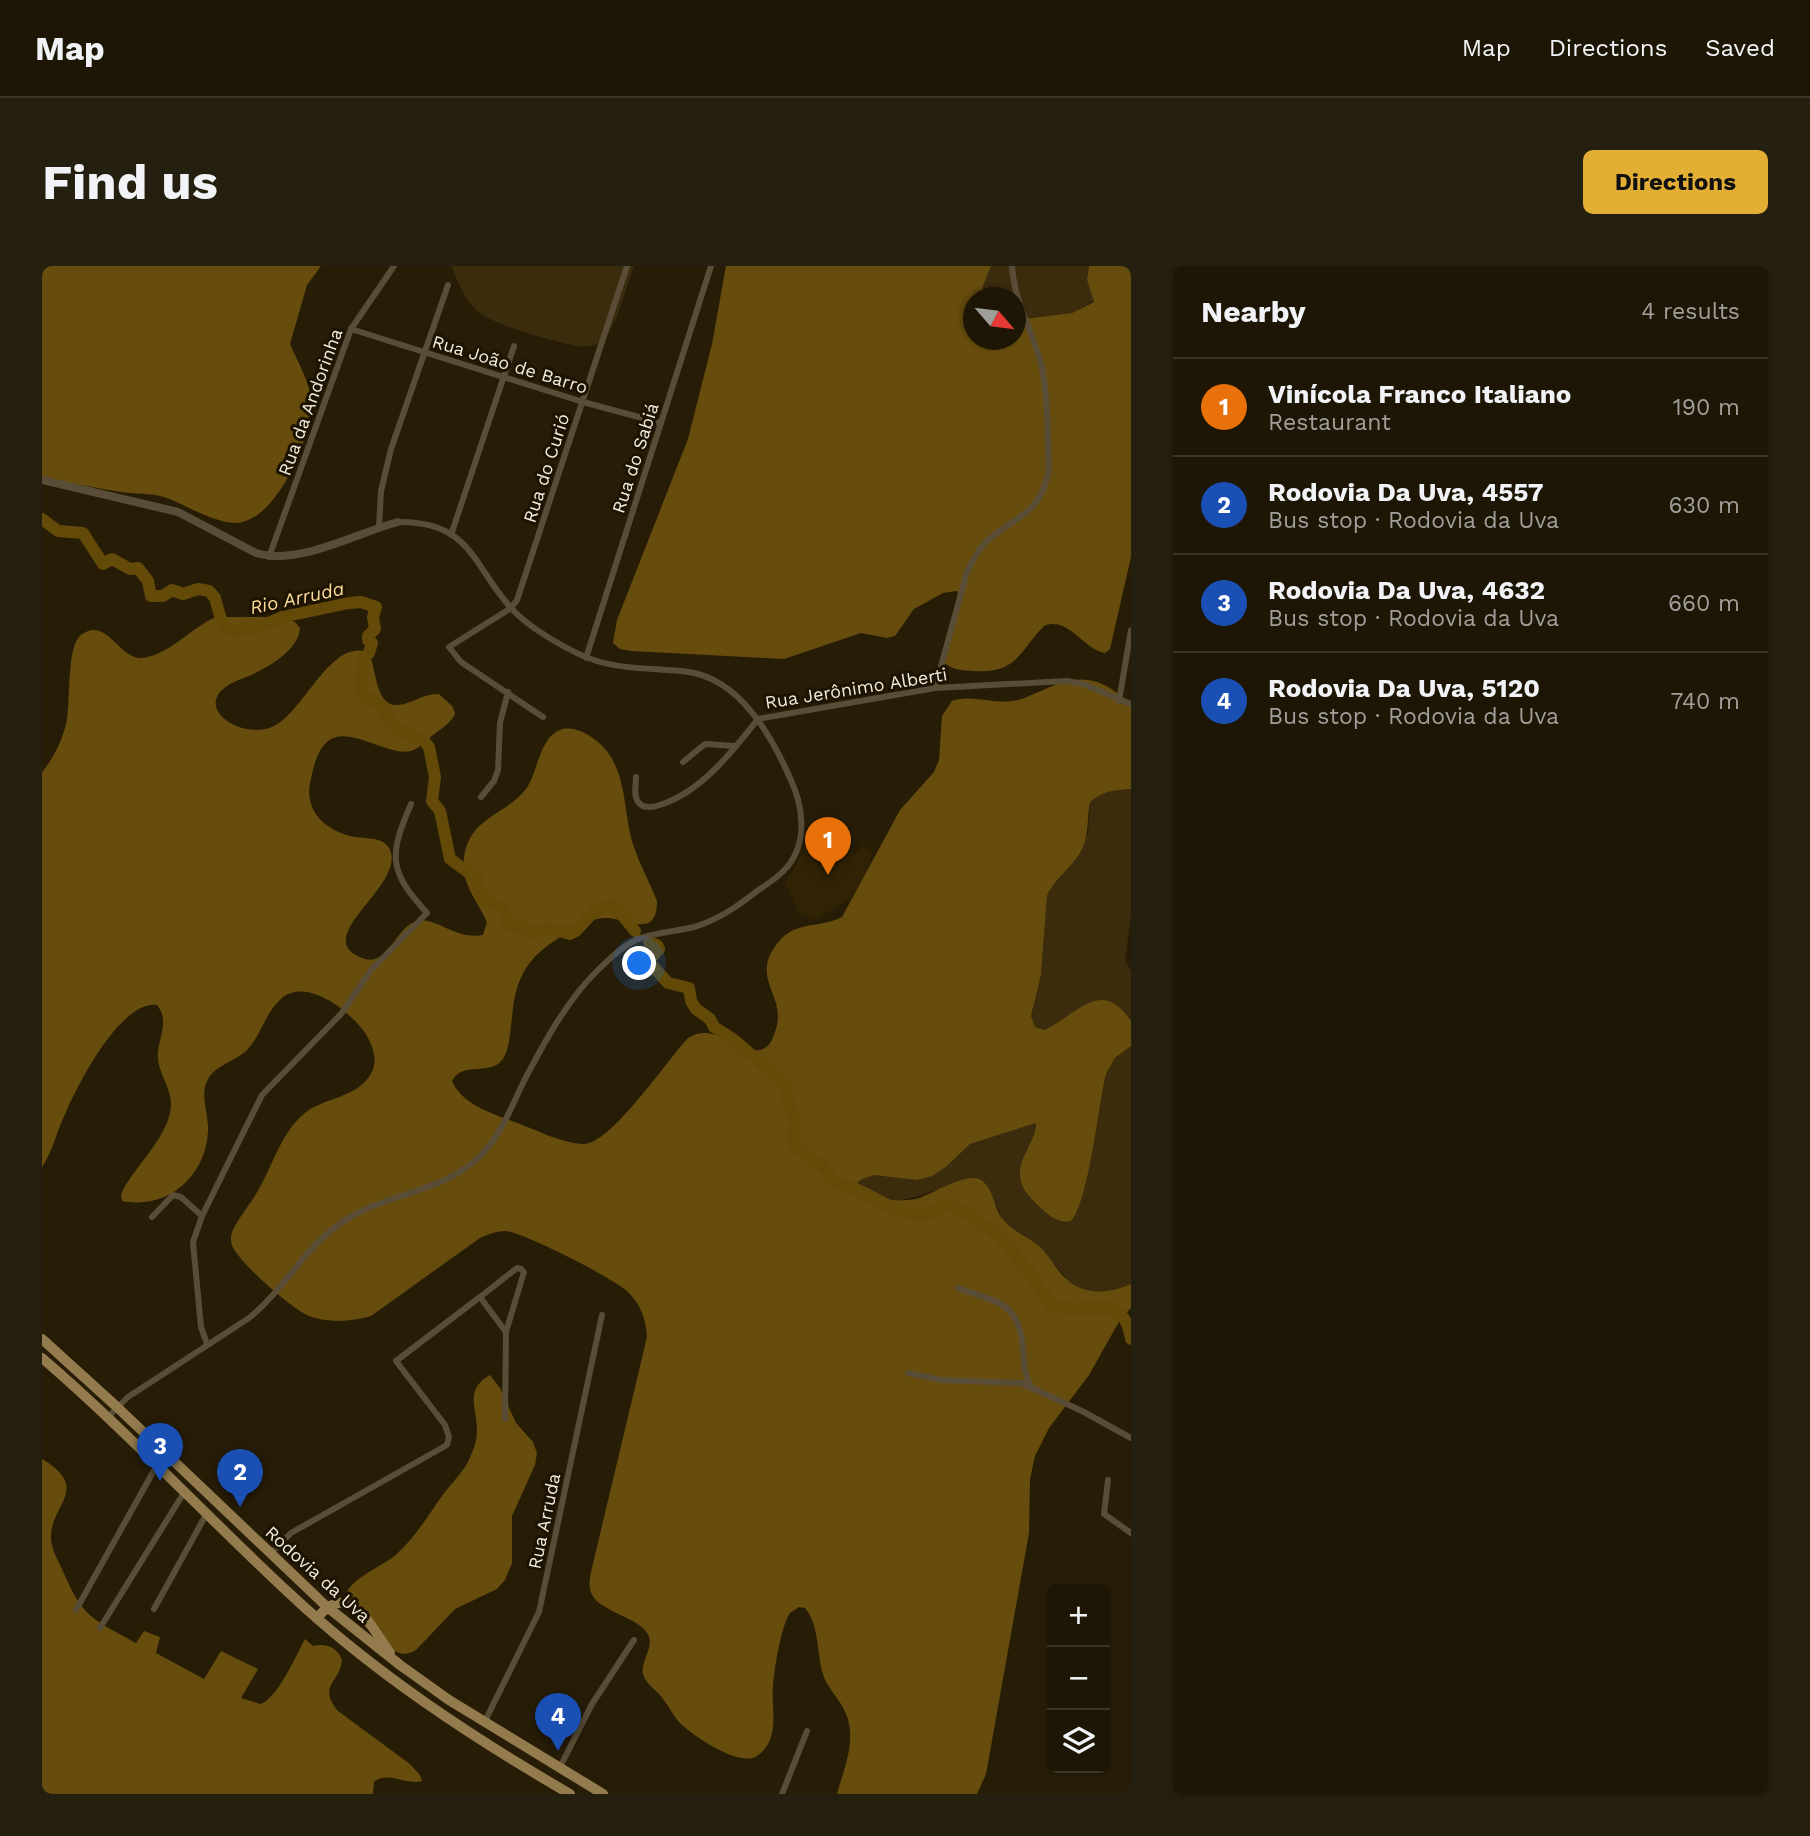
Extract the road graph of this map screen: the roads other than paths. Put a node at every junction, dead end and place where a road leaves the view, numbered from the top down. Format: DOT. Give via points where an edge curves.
graph roads {
  1 [pos="394,266"];
  2 [pos="626,266"];
  3 [pos="711,266"];
  4 [pos="1012,266"];
  5 [pos="448,285"];
  6 [pos="351,329"];
  7 [pos="514,346"];
  8 [pos="426,352"];
  9 [pos="504,377"];
  10 [pos="583,402"];
  11 [pos="661,423"];
  12 [pos="42,480"];
  13 [pos="398,522"];
  14 [pos="379,528"];
  15 [pos="451,534"];
  16 [pos="269,556"];
  17 [pos="511,608"];
  18 [pos="1131,630"];
  19 [pos="586,658"];
  20 [pos="934,688"];
  21 [pos="508,692"];
  22 [pos="1119,701"];
  23 [pos="1131,705"];
  24 [pos="543,717"];
  25 [pos="758,719"];
  26 [pos="735,746"];
  27 [pos="683,762"];
  28 [pos="636,777"];
  29 [pos="481,797"];
  30 [pos="411,804"];
  31 [pos="202,1216"];
  32 [pos="152,1217"];
  33 [pos="958,1288"];
  34 [pos="480,1297"];
  35 [pos="602,1315"];
  36 [pos="506,1332"];
  37 [pos="42,1339"];
  38 [pos="207,1344"];
  39 [pos="42,1358"];
  40 [pos="908,1373"];
  41 [pos="1031,1386"];
  42 [pos="117,1406"];
  43 [pos="107,1418"];
  44 [pos="505,1419"];
  45 [pos="1131,1438"];
  46 [pos="157,1465"];
  47 [pos="1108,1480"];
  48 [pos="185,1491"];
  49 [pos="207,1513"];
  50 [pos="1131,1533"];
  51 [pos="271,1553"];
  52 [pos="326,1606"];
  53 [pos="154,1609"];
  54 [pos="76,1610"];
  55 [pos="317,1618"];
  56 [pos="100,1628"];
  57 [pos="634,1640"];
  58 [pos="400,1665"];
  59 [pos="484,1723"];
  60 [pos="807,1731"];
  61 [pos="559,1769"];
  62 [pos="534,1773"];
  63 [pos="555,1794"];
  64 [pos="570,1794"];
  65 [pos="603,1794"];
  66 [pos="782,1794"];
  1 -- 6 [label="street, Rua da Andorinha"];
  2 -- 10 [label="street, Rua do Curió"];
  3 -- 11 [label="street, Rua do Sabiá"];
  4 -- 20 [label="street" via="1044,381 1047,483 1033,508 985,543 976,555"];
  5 -- 8 [label="street"];
  6 -- 8 [label="street, Rua João de Barro"];
  6 -- 16 [label="street, Rua da Andorinha"];
  7 -- 9 [label="street"];
  8 -- 9 [label="street, Rua João de Barro"];
  8 -- 14 [label="street" via="391,449 381,491"];
  9 -- 10 [label="street, Rua João de Barro"];
  9 -- 15 [label="street"];
  10 -- 11 [label="street, Rua João de Barro"];
  10 -- 17 [label="street, Rua do Curió"];
  11 -- 19 [label="street, Rua do Sabiá"];
  12 -- 16 [label="street, Rua Jerônimo Alberti" via="178,512"];
  13 -- 14 [label="street, Rua Jerônimo Alberti"];
  13 -- 15 [label="street, Rua Jerônimo Alberti" via="427,524"];
  14 -- 16 [label="street, Rua Jerônimo Alberti" via="311,551"];
  15 -- 17 [label="street, Rua Jerônimo Alberti" via="465,543"];
  17 -- 19 [label="street, Rua Jerônimo Alberti" via="527,623"];
  17 -- 21 [label="street" via="449,647 461,662"];
  18 -- 22 [label="street"];
  19 -- 25 [label="street, Rua Jerônimo Alberti" via="702,675 726,688"];
  20 -- 22 [label="street, Rua Jerônimo Alberti" via="1067,681"];
  20 -- 25 [label="street, Rua Jerônimo Alberti"];
  21 -- 24 [label="street"];
  21 -- 29 [label="street" via="500,723 498,770"];
  22 -- 23 [label="street, Rua Jerônimo Alberti"];
  25 -- 26 [label="street"];
  25 -- 38 [label="street" via="796,791 802,833 790,863 715,919 650,935 621,950 576,996 480,1157 455,1175 367,1207 340,1223 316,1244 268,1303"];
  26 -- 27 [label="street" via="705,744"];
  26 -- 28 [label="street" via="688,791 653,807 639,803"];
  30 -- 31 [label="street" via="396,848 396,869 427,914 371,970 341,1014 262,1096"];
  31 -- 32 [label="street" via="173,1195"];
  31 -- 38 [label="street" via="193,1242 201,1327"];
  33 -- 41 [label="street" via="1015,1314"];
  34 -- 36 [label="street"];
  34 -- 36 [label="street" via="517,1268 524,1272"];
  34 -- 51 [label="street" via="397,1361 445,1425 447,1445 290,1533"];
  35 -- 59 [label="street, Rua Arruda" via="541,1602"];
  36 -- 44 [label="street"];
  37 -- 42 [label="main road, Rodovia da Uva"];
  38 -- 42 [label="street"];
  39 -- 43 [label="main road, Rodovia da Uva"];
  40 -- 41 [label="street"];
  41 -- 45 [label="street"];
  42 -- 43 [label="street"];
  42 -- 51 [label="main road, Rodovia da Uva"];
  43 -- 46 [label="main road, Rodovia da Uva"];
  46 -- 48 [label="main road, Rodovia da Uva"];
  46 -- 54 [label="street"];
  47 -- 50 [label="street" via="1104,1514"];
  48 -- 49 [label="main road, Rodovia da Uva"];
  48 -- 56 [label="street"];
  49 -- 53 [label="street"];
  49 -- 55 [label="main road, Rodovia da Uva"];
  51 -- 52 [label="main road, Rodovia da Uva"];
  52 -- 55 [label="main road"];
  52 -- 58 [label="main road, Rodovia da Uva"];
  52 -- 58 [label="main road" via="350,1603"];
  55 -- 62 [label="main road, Rodovia da Uva" via="393,1681"];
  57 -- 61 [label="street" via="592,1704"];
  58 -- 59 [label="main road, Rodovia da Uva"];
  59 -- 61 [label="main road, Rodovia da Uva"];
  60 -- 66 [label="street"];
  61 -- 65 [label="main road, Rodovia da Uva"];
  62 -- 63 [label="main road"];
  62 -- 64 [label="main road, Rodovia da Uva"];
}
